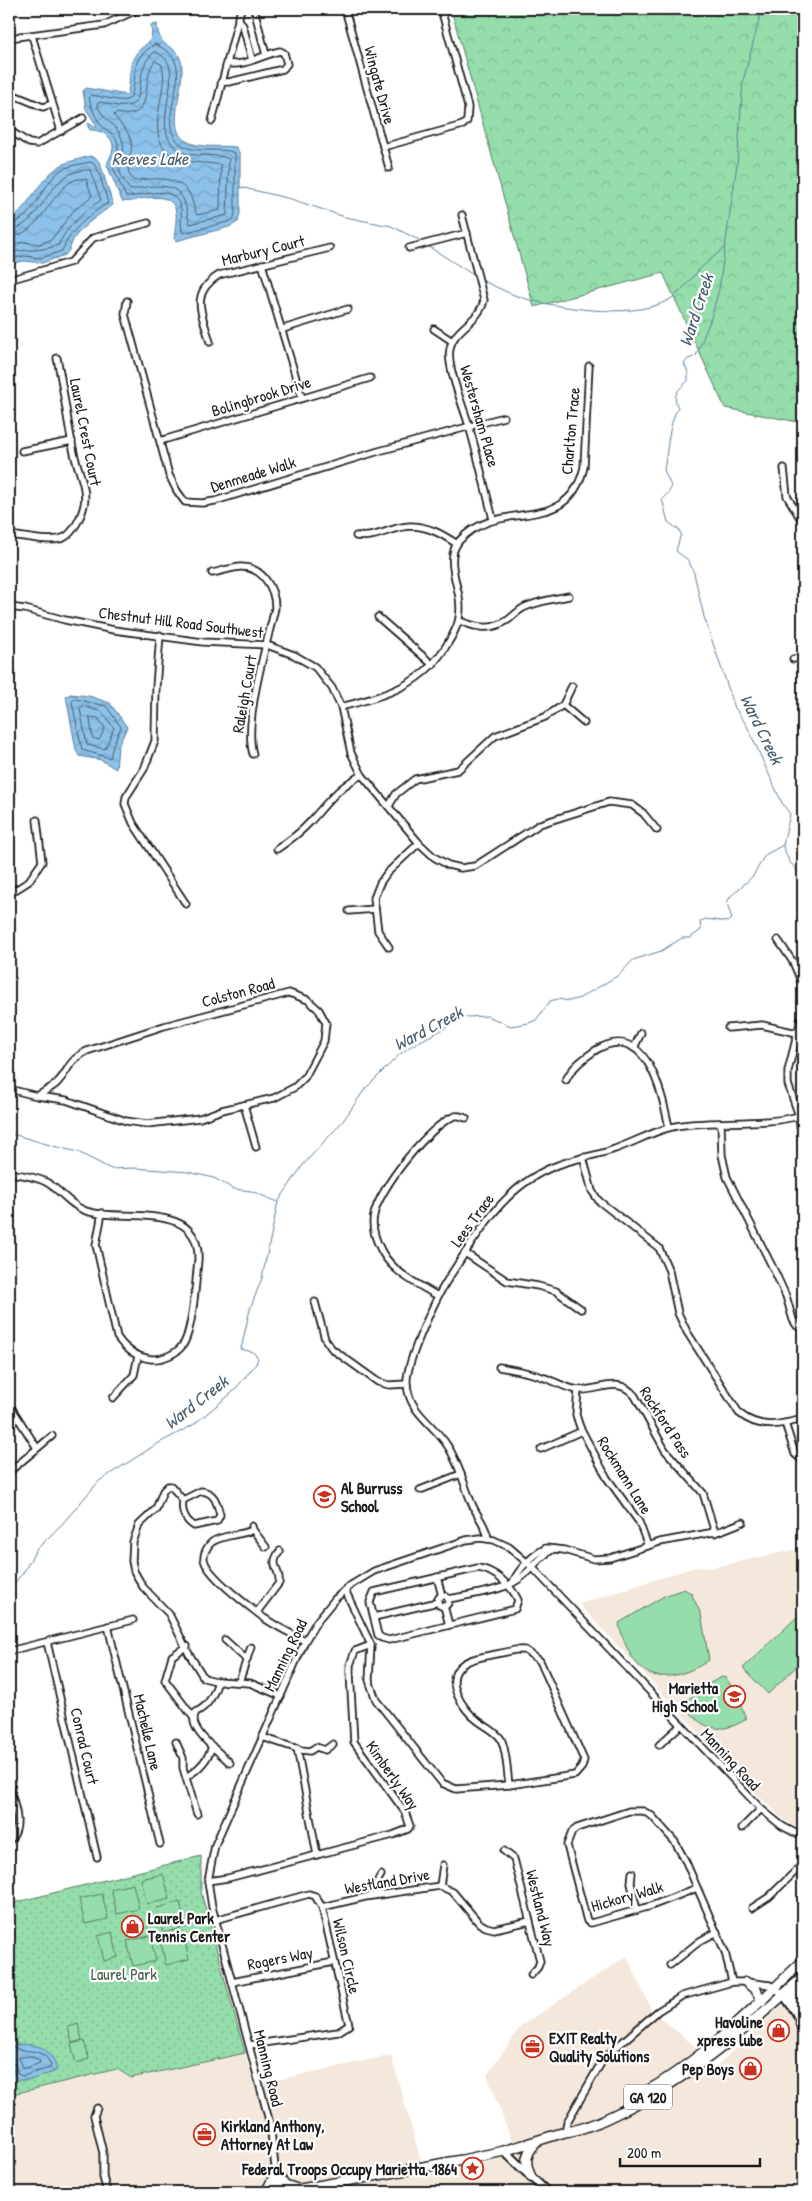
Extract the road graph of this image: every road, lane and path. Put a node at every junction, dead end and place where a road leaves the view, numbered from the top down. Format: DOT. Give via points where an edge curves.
graph roads {
  1 [pos="139,9"];
  2 [pos="241,9"];
  3 [pos="254,9"];
  4 [pos="345,9"];
  5 [pos="441,9"];
  6 [pos="238,18"];
  7 [pos="32,36"];
  8 [pos="9,38"];
  9 [pos="266,55"];
  10 [pos="252,60"];
  11 [pos="226,63"];
  12 [pos="221,82"];
  13 [pos="9,94"];
  14 [pos="52,104"];
  15 [pos="83,118"];
  16 [pos="212,121"];
  17 [pos="9,130"];
  18 [pos="61,131"];
  19 [pos="383,147"];
  20 [pos="389,168"];
  21 [pos="462,216"];
  22 [pos="148,223"];
  23 [pos="467,233"];
  24 [pos="330,248"];
  25 [pos="409,248"];
  26 [pos="262,264"];
  27 [pos="9,280"];
  28 [pos="127,301"];
  29 [pos="348,309"];
  30 [pos="282,329"];
  31 [pos="434,329"];
  32 [pos="452,341"];
  33 [pos="210,342"];
  34 [pos="57,358"];
  35 [pos="589,366"];
  36 [pos="370,378"];
  37 [pos="302,398"];
  38 [pos="504,417"];
  39 [pos="469,426"];
  40 [pos="160,440"];
  41 [pos="72,441"];
  42 [pos="22,451"];
  43 [pos="784,468"];
  44 [pos="493,519"];
  45 [pos="803,523"];
  46 [pos="9,535"];
  47 [pos="356,536"];
  48 [pos="457,544"];
  49 [pos="212,574"];
  50 [pos="569,596"];
  51 [pos="9,607"];
  52 [pos="378,617"];
  53 [pos="460,621"];
  54 [pos="160,635"];
  55 [pos="267,645"];
  56 [pos="803,658"];
  57 [pos="793,659"];
  58 [pos="433,666"];
  59 [pos="572,686"];
  60 [pos="563,705"];
  61 [pos="341,707"];
  62 [pos="584,723"];
  63 [pos="254,754"];
  64 [pos="362,775"];
  65 [pos="389,806"];
  66 [pos="37,820"];
  67 [pos="657,830"];
  68 [pos="419,843"];
  69 [pos="277,849"];
  70 [pos="9,894"];
  71 [pos="186,904"];
  72 [pos="375,909"];
  73 [pos="349,911"];
  74 [pos="778,940"];
  75 [pos="389,947"];
  76 [pos="803,986"];
  77 [pos="803,1011"];
  78 [pos="728,1028"];
  79 [pos="641,1033"];
  80 [pos="797,1033"];
  81 [pos="634,1048"];
  82 [pos="566,1080"];
  83 [pos="9,1089"];
  84 [pos="37,1096"];
  85 [pos="244,1105"];
  86 [pos="801,1115"];
  87 [pos="466,1118"];
  88 [pos="720,1123"];
  89 [pos="669,1127"];
  90 [pos="256,1147"];
  91 [pos="803,1150"];
  92 [pos="584,1157"];
  93 [pos="9,1173"];
  94 [pos="102,1214"];
  95 [pos="465,1253"];
  96 [pos="438,1296"];
  97 [pos="315,1302"];
  98 [pos="581,1309"];
  99 [pos="797,1326"];
  100 [pos="138,1356"];
  101 [pos="499,1367"];
  102 [pos="406,1384"];
  103 [pos="578,1390"];
  104 [pos="113,1398"];
  105 [pos="9,1404"];
  106 [pos="803,1419"];
  107 [pos="785,1423"];
  108 [pos="582,1431"];
  109 [pos="52,1436"];
  110 [pos="38,1448"];
  111 [pos="541,1449"];
  112 [pos="803,1461"];
  113 [pos="9,1472"];
  114 [pos="460,1474"];
  115 [pos="420,1490"];
  116 [pos="183,1500"];
  117 [pos="742,1522"];
  118 [pos="715,1533"];
  119 [pos="488,1538"];
  120 [pos="648,1546"];
  121 [pos="266,1547"];
  122 [pos="280,1551"];
  123 [pos="529,1564"];
  124 [pos="437,1577"];
  125 [pos="507,1586"];
  126 [pos="344,1590"];
  127 [pos="442,1596"];
  128 [pos="448,1599"];
  129 [pos="438,1602"];
  130 [pos="444,1606"];
  131 [pos="257,1612"];
  132 [pos="374,1617"];
  133 [pos="133,1620"];
  134 [pos="449,1625"];
  135 [pos="108,1626"];
  136 [pos="225,1640"];
  137 [pos="305,1641"];
  138 [pos="47,1642"];
  139 [pos="371,1645"];
  140 [pos="187,1646"];
  141 [pos="251,1647"];
  142 [pos="9,1651"];
  143 [pos="247,1660"];
  144 [pos="218,1681"];
  145 [pos="239,1682"];
  146 [pos="281,1696"];
  147 [pos="193,1717"];
  148 [pos="681,1725"];
  149 [pos="262,1737"];
  150 [pos="176,1742"];
  151 [pos="333,1744"];
  152 [pos="659,1745"];
  153 [pos="212,1746"];
  154 [pos="297,1748"];
  155 [pos="230,1763"];
  156 [pos="186,1777"];
  157 [pos="9,1785"];
  158 [pos="509,1785"];
  159 [pos="761,1809"];
  160 [pos="197,1814"];
  161 [pos="742,1828"];
  162 [pos="803,1837"];
  163 [pos="9,1841"];
  164 [pos="160,1844"];
  165 [pos="504,1851"];
  166 [pos="317,1854"];
  167 [pos="97,1857"];
  168 [pos="803,1864"];
  169 [pos="443,1865"];
  170 [pos="632,1873"];
  171 [pos="381,1875"];
  172 [pos="208,1881"];
  173 [pos="440,1886"];
  174 [pos="697,1888"];
  175 [pos="376,1895"];
  176 [pos="322,1907"];
  177 [pos="752,1908"];
  178 [pos="637,1910"];
  179 [pos="215,1920"];
  180 [pos="530,1921"];
  181 [pos="717,1932"];
  182 [pos="803,1961"];
  183 [pos="334,1962"];
  184 [pos="670,1965"];
  185 [pos="531,1975"];
  186 [pos="800,1980"];
  187 [pos="232,1982"];
  188 [pos="732,1982"];
  189 [pos="746,1982"];
  190 [pos="775,1988"];
  191 [pos="784,1995"];
  192 [pos="762,2001"];
  193 [pos="798,2015"];
  194 [pos="803,2033"];
  195 [pos="250,2045"];
  196 [pos="97,2108"];
  197 [pos="565,2132"];
  198 [pos="540,2139"];
  199 [pos="504,2151"];
  200 [pos="276,2173"];
  201 [pos="531,2177"];
  202 [pos="297,2189"];
  203 [pos="107,2192"];
  204 [pos="266,2192"];
  205 [pos="278,2192"];
  206 [pos="284,2192"];
  207 [pos="547,2192"];
  1 -- 7 [label="street" via="109,24"];
  2 -- 6 [label="street"];
  3 -- 9 [label="street"];
  4 -- 19 [label="street, Wingate Drive"];
  5 -- 19 [label="street" via="468,107 467,121 463,125"];
  6 -- 10 [label="street"];
  6 -- 11 [label="street"];
  7 -- 8 [label="street"];
  7 -- 14 [label="street"];
  9 -- 10 [label="street"];
  9 -- 12 [label="street" via="283,52 287,66 236,81"];
  10 -- 11 [label="street"];
  11 -- 12 [label="street"];
  12 -- 16 [label="street"];
  13 -- 14 [label="street" via="39,107"];
  14 -- 18 [label="street"];
  15 -- 18 [label="street"];
  17 -- 18 [label="street" via="34,144"];
  19 -- 20 [label="street, Wingate Drive"];
  21 -- 23 [label="street"];
  22 -- 27 [label="street" via="93,238 71,262"];
  23 -- 25 [label="street"];
  23 -- 32 [label="street" via="484,300 477,317"];
  24 -- 26 [label="street, Marbury Court"];
  26 -- 30 [label="street"];
  26 -- 33 [label="street, Marbury Court" via="219,275 204,286 200,299"];
  28 -- 40 [label="street, Denmeade Walk" via="125,314"];
  29 -- 30 [label="street"];
  30 -- 37 [label="street"];
  31 -- 32 [label="street"];
  32 -- 39 [label="street, Westersham Place" via="449,358"];
  34 -- 41 [label="street, Laurel Crest Court"];
  35 -- 44 [label="street, Charlton Trace" via="584,467 572,496 561,505 539,512"];
  36 -- 37 [label="street, Bolingbrook Drive"];
  37 -- 40 [label="street, Bolingbrook Drive"];
  38 -- 39 [label="street, Denmeade Walk"];
  39 -- 40 [label="street, Denmeade Walk" via="202,504 185,502 176,492"];
  39 -- 44 [label="street, Westersham Place"];
  41 -- 42 [label="street"];
  41 -- 46 [label="street, Laurel Crest Court" via="85,495 72,532 53,540"];
  43 -- 45 [label="street" via="787,496"];
  44 -- 48 [label="street, Charlton Trace" via="473,529"];
  47 -- 48 [label="street" via="368,538 408,526 440,532"];
  48 -- 53 [label="street" via="453,567"];
  49 -- 55 [label="street, Raleigh Court" via="240,567 252,569 269,584 275,595 275,608"];
  50 -- 53 [label="street" via="523,608 508,620 488,628 477,628"];
  51 -- 54 [label="street, Chestnut Hill Road Southwest" via="26,608 88,625"];
  52 -- 58 [label="street"];
  53 -- 58 [label="street"];
  54 -- 55 [label="street, Chestnut Hill Road Southwest" via="202,642"];
  54 -- 71 [label="street" via="155,741 125,804 133,823"];
  55 -- 61 [label="street, Chestnut Hill Road Southwest" via="315,666 332,688"];
  55 -- 63 [label="street, Raleigh Court" via="251,721 250,743"];
  56 -- 57 [label="street"];
  58 -- 61 [label="street" via="398,690"];
  59 -- 60 [label="street"];
  60 -- 62 [label="street"];
  60 -- 65 [label="street" via="538,720 495,736 458,770 416,779 396,794"];
  61 -- 64 [label="street, Chestnut Hill Road Southwest" via="351,753"];
  64 -- 65 [label="street, Chestnut Hill Road Southwest"];
  64 -- 69 [label="street" via="335,792 309,823"];
  65 -- 68 [label="street, Chestnut Hill Road Southwest"];
  66 -- 70 [label="street" via="42,862 28,882"];
  67 -- 68 [label="street, Chestnut Hill Road Southwest" via="632,805 609,802 540,824 475,866 461,868 442,862"];
  68 -- 72 [label="street" via="382,878 374,898"];
  72 -- 73 [label="street"];
  72 -- 75 [label="street" via="378,931"];
  74 -- 76 [label="street" via="793,962"];
  77 -- 80 [label="street"];
  78 -- 80 [label="street" via="762,1025"];
  79 -- 81 [label="street"];
  80 -- 86 [label="street" via="788,1084"];
  81 -- 82 [label="street" via="616,1044 603,1047 575,1066"];
  81 -- 89 [label="street" via="654,1075"];
  83 -- 84 [label="street, Colston Road"];
  84 -- 85 [label="street, Colston Road" via="66,1100 147,1124 200,1118"];
  84 -- 85 [label="street, Colston Road" via="57,1083 75,1057 120,1039 264,998 289,993 308,1000 326,1023 324,1041 316,1059 295,1087 274,1098"];
  85 -- 90 [label="street"];
  86 -- 88 [label="street, Lees Trace" via="763,1122"];
  86 -- 91 [label="street"];
  87 -- 96 [label="street" via="453,1117 424,1139 384,1191 374,1212 374,1232 387,1259 407,1279"];
  88 -- 89 [label="street, Lees Trace"];
  88 -- 99 [label="street" via="727,1177 775,1272"];
  89 -- 92 [label="street, Lees Trace" via="611,1151"];
  92 -- 95 [label="street, Lees Trace" via="555,1165 521,1185 494,1211"];
  92 -- 107 [label="street" via="592,1191 599,1201 659,1248 669,1271 678,1313 687,1332 739,1413 758,1424"];
  93 -- 94 [label="street" via="32,1176 46,1182 74,1206"];
  94 -- 100 [label="street" via="96,1245 117,1338"];
  94 -- 100 [label="street" via="170,1218 187,1228 199,1251 188,1332 182,1346 157,1359"];
  95 -- 96 [label="street, Lees Trace"];
  95 -- 98 [label="street" via="507,1282 556,1291"];
  96 -- 102 [label="street, Lees Trace"];
  97 -- 102 [label="street" via="325,1339 332,1349 378,1382"];
  100 -- 104 [label="street" via="134,1375"];
  101 -- 103 [label="street, Rockford Pass"];
  102 -- 114 [label="street" via="412,1404 446,1443"];
  103 -- 108 [label="street, Rockmann Lane" via="576,1415"];
  103 -- 118 [label="street, Rockford Pass" via="613,1384 634,1393 666,1450 703,1493"];
  105 -- 110 [label="street"];
  106 -- 107 [label="street"];
  107 -- 112 [label="street" via="794,1454"];
  108 -- 111 [label="street"];
  108 -- 120 [label="street, Rockmann Lane" via="607,1478 639,1522"];
  109 -- 110 [label="street"];
  110 -- 113 [label="street"];
  114 -- 115 [label="street"];
  114 -- 119 [label="street"];
  116 -- 116 [label="street" via="186,1519 194,1526 217,1521 220,1515 217,1503 207,1492 197,1492"];
  116 -- 140 [label="street" via="171,1486 165,1488 156,1509 139,1524 132,1551 134,1571 143,1587 169,1614"];
  117 -- 118 [label="street"];
  118 -- 120 [label="street"];
  119 -- 123 [label="street, Manning Road" via="508,1547"];
  119 -- 126 [label="street, Manning Road" via="461,1541 390,1564"];
  120 -- 123 [label="street" via="618,1557 599,1559 554,1549"];
  121 -- 131 [label="street" via="253,1528 212,1542 204,1558 206,1565 228,1588"];
  122 -- 131 [label="street" via="274,1562 279,1583"];
  123 -- 125 [label="street" via="518,1580"];
  123 -- 148 [label="street, Manning Road"];
  124 -- 125 [label="street" via="482,1569 494,1573"];
  124 -- 127 [label="street"];
  124 -- 132 [label="street" via="374,1592 370,1600"];
  125 -- 128 [label="street"];
  125 -- 134 [label="street" via="518,1600 513,1610"];
  126 -- 137 [label="street, Manning Road" via="322,1614"];
  126 -- 139 [label="street"];
  127 -- 128 [label="street"];
  127 -- 129 [label="street"];
  128 -- 130 [label="street"];
  129 -- 130 [label="street"];
  129 -- 132 [label="street"];
  130 -- 134 [label="street"];
  131 -- 137 [label="street"];
  132 -- 134 [label="street" via="378,1635 386,1640"];
  133 -- 135 [label="street"];
  135 -- 138 [label="street"];
  135 -- 164 [label="street, Machelle Lane"];
  136 -- 143 [label="street"];
  137 -- 146 [label="street, Manning Road"];
  138 -- 142 [label="street"];
  138 -- 167 [label="street, Conrad Court"];
  139 -- 158 [label="street, Kimberly Way" via="369,1680 376,1700 442,1783 456,1789"];
  139 -- 166 [label="street, Kimberly Way" via="354,1651 350,1665 354,1742 405,1812 410,1826 393,1835"];
  140 -- 144 [label="street" via="200,1674"];
  140 -- 147 [label="street" via="172,1656 165,1680"];
  141 -- 143 [label="street"];
  143 -- 145 [label="street"];
  144 -- 145 [label="street"];
  144 -- 147 [label="street" via="214,1694"];
  145 -- 146 [label="street"];
  146 -- 149 [label="street, Manning Road"];
  147 -- 153 [label="street" via="196,1730"];
  148 -- 152 [label="street"];
  148 -- 159 [label="street, Manning Road"];
  149 -- 154 [label="street"];
  149 -- 172 [label="street, Manning Road" via="215,1845"];
  150 -- 156 [label="street"];
  151 -- 154 [label="street" via="325,1750"];
  153 -- 155 [label="street"];
  153 -- 156 [label="street" via="199,1768"];
  154 -- 166 [label="street"];
  156 -- 160 [label="street"];
  157 -- 163 [label="street" via="18,1822"];
  158 -- 158 [label="street, Kimberly Way" via="500,1737 475,1719 458,1696 454,1679 462,1664 471,1660 526,1650 540,1661 584,1760 575,1776"];
  159 -- 161 [label="street"];
  159 -- 162 [label="street, Manning Road"];
  165 -- 180 [label="street, Westland Way" via="514,1859"];
  166 -- 172 [label="street"];
  168 -- 177 [label="street" via="769,1897"];
  169 -- 173 [label="street"];
  170 -- 178 [label="street"];
  171 -- 175 [label="street" via="376,1884"];
  172 -- 179 [label="street, Manning Road"];
  173 -- 175 [label="street, Westland Drive"];
  173 -- 180 [label="street, Westland Drive" via="453,1892 486,1927 494,1929"];
  174 -- 178 [label="street, Hickory Walk"];
  174 -- 178 [label="street, Hickory Walk" via="675,1842 652,1816 643,1811 618,1813 572,1832 567,1845 587,1921 591,1923"];
  174 -- 181 [label="street, Hickory Walk"];
  175 -- 176 [label="street, Westland Drive"];
  176 -- 179 [label="street, Wilson Circle" via="315,1896 309,1894"];
  176 -- 183 [label="street, Wilson Circle"];
  179 -- 187 [label="street, Manning Road"];
  180 -- 185 [label="street, Westland Way" via="540,1961"];
  181 -- 184 [label="street"];
  181 -- 188 [label="street, Hickory Walk" via="726,1952"];
  182 -- 190 [label="highway, GA 120"];
  183 -- 187 [label="street, Rogers Way"];
  183 -- 195 [label="street, Wilson Circle" via="349,2025 338,2032"];
  186 -- 191 [label="highway, GA 120"];
  186 -- 193 [label="highway" via="793,1996"];
  187 -- 195 [label="street, Manning Road"];
  188 -- 189 [label="street"];
  188 -- 197 [label="street" via="682,1996 658,2011 614,2048 604,2058 567,2122"];
  189 -- 190 [label="street"];
  189 -- 192 [label="highway"];
  190 -- 191 [label="street"];
  190 -- 192 [label="highway, GA 120"];
  191 -- 193 [label="street"];
  191 -- 197 [label="highway, GA 120" via="686,2075 609,2117"];
  192 -- 197 [label="highway, GA 120" via="680,2070"];
  193 -- 194 [label="street"];
  195 -- 200 [label="street, Manning Road" via="270,2124"];
  196 -- 203 [label="street" via="94,2116 103,2153"];
  197 -- 198 [label="highway, GA 120"];
  198 -- 199 [label="highway, GA 120"];
  198 -- 201 [label="highway" via="526,2159"];
  199 -- 201 [label="street"];
  199 -- 202 [label="highway, GA 120"];
  200 -- 202 [label="highway" via="286,2185"];
  200 -- 204 [label="highway"];
  200 -- 205 [label="street, Manning Road"];
  201 -- 207 [label="street"];
  202 -- 206 [label="highway, GA 120"];
}
